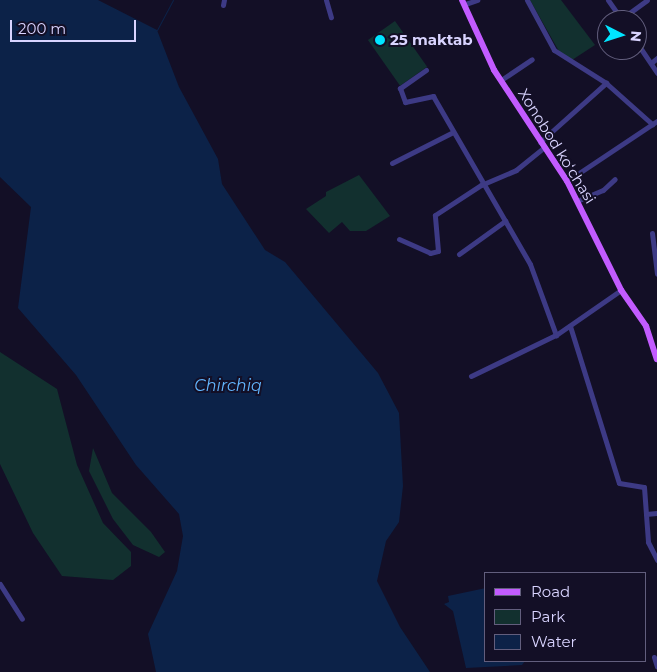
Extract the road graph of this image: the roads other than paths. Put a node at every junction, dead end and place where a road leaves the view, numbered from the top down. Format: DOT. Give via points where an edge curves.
graph roads {
  1 [pos="326,0"];
  2 [pos="477,0"];
  3 [pos="527,0"];
  4 [pos="647,0"];
  5 [pos="464,2"];
  6 [pos="634,10"];
  7 [pos="331,17"];
  8 [pos="647,57"];
  9 [pos="657,58"];
  10 [pos="532,59"];
  11 [pos="650,62"];
  12 [pos="426,70"];
  13 [pos="657,73"];
  14 [pos="500,80"];
  15 [pos="606,83"];
  16 [pos="655,123"];
  17 [pos="453,132"];
  18 [pos="542,145"];
  19 [pos="392,163"];
  20 [pos="615,179"];
  21 [pos="567,181"];
  22 [pos="481,185"];
  23 [pos="577,200"];
  24 [pos="505,221"];
  25 [pos="652,233"];
  26 [pos="399,239"];
  27 [pos="460,254"];
  28 [pos="657,274"];
  29 [pos="621,290"];
  30 [pos="570,326"];
  31 [pos="556,335"];
  32 [pos="656,350"];
  33 [pos="657,359"];
  34 [pos="471,376"];
  35 [pos="657,513"];
  36 [pos="646,514"];
  37 [pos="657,560"];
  38 [pos="0,584"];
  39 [pos="22,619"];
  40 [pos="654,657"];
  41 [pos="657,667"];
  1 -- 7 [label="street"];
  2 -- 5 [label="street"];
  3 -- 15 [label="street" via="554,50"];
  4 -- 6 [label="street"];
  5 -- 14 [label="main road, Xonobod koʻchasi"];
  8 -- 11 [label="street"];
  9 -- 11 [label="street"];
  10 -- 14 [label="street"];
  11 -- 13 [label="street"];
  12 -- 17 [label="street" via="400,92 407,104 432,94"];
  14 -- 18 [label="main road, Xonobod koʻchasi"];
  15 -- 16 [label="street"];
  15 -- 18 [label="street"];
  16 -- 21 [label="street"];
  17 -- 19 [label="street"];
  17 -- 22 [label="street"];
  18 -- 21 [label="main road, Xonobod koʻchasi"];
  18 -- 22 [label="street" via="516,170"];
  20 -- 23 [label="street" via="603,190"];
  21 -- 23 [label="main road, Xonobod koʻchasi"];
  22 -- 24 [label="street"];
  22 -- 26 [label="street" via="435,215 438,251 430,253"];
  23 -- 29 [label="main road, Xonobod koʻchasi"];
  24 -- 27 [label="street"];
  24 -- 31 [label="street" via="530,264"];
  25 -- 28 [label="street"];
  29 -- 30 [label="street"];
  29 -- 32 [label="main road, Xonobod koʻchasi" via="646,326"];
  30 -- 31 [label="street"];
  30 -- 36 [label="street" via="619,483 643,485"];
  31 -- 34 [label="street"];
  32 -- 33 [label="main road, Xonobod koʻchasi"];
  35 -- 36 [label="street"];
  36 -- 37 [label="street" via="648,542"];
  38 -- 39 [label="street"];
  40 -- 41 [label="street"];
}
